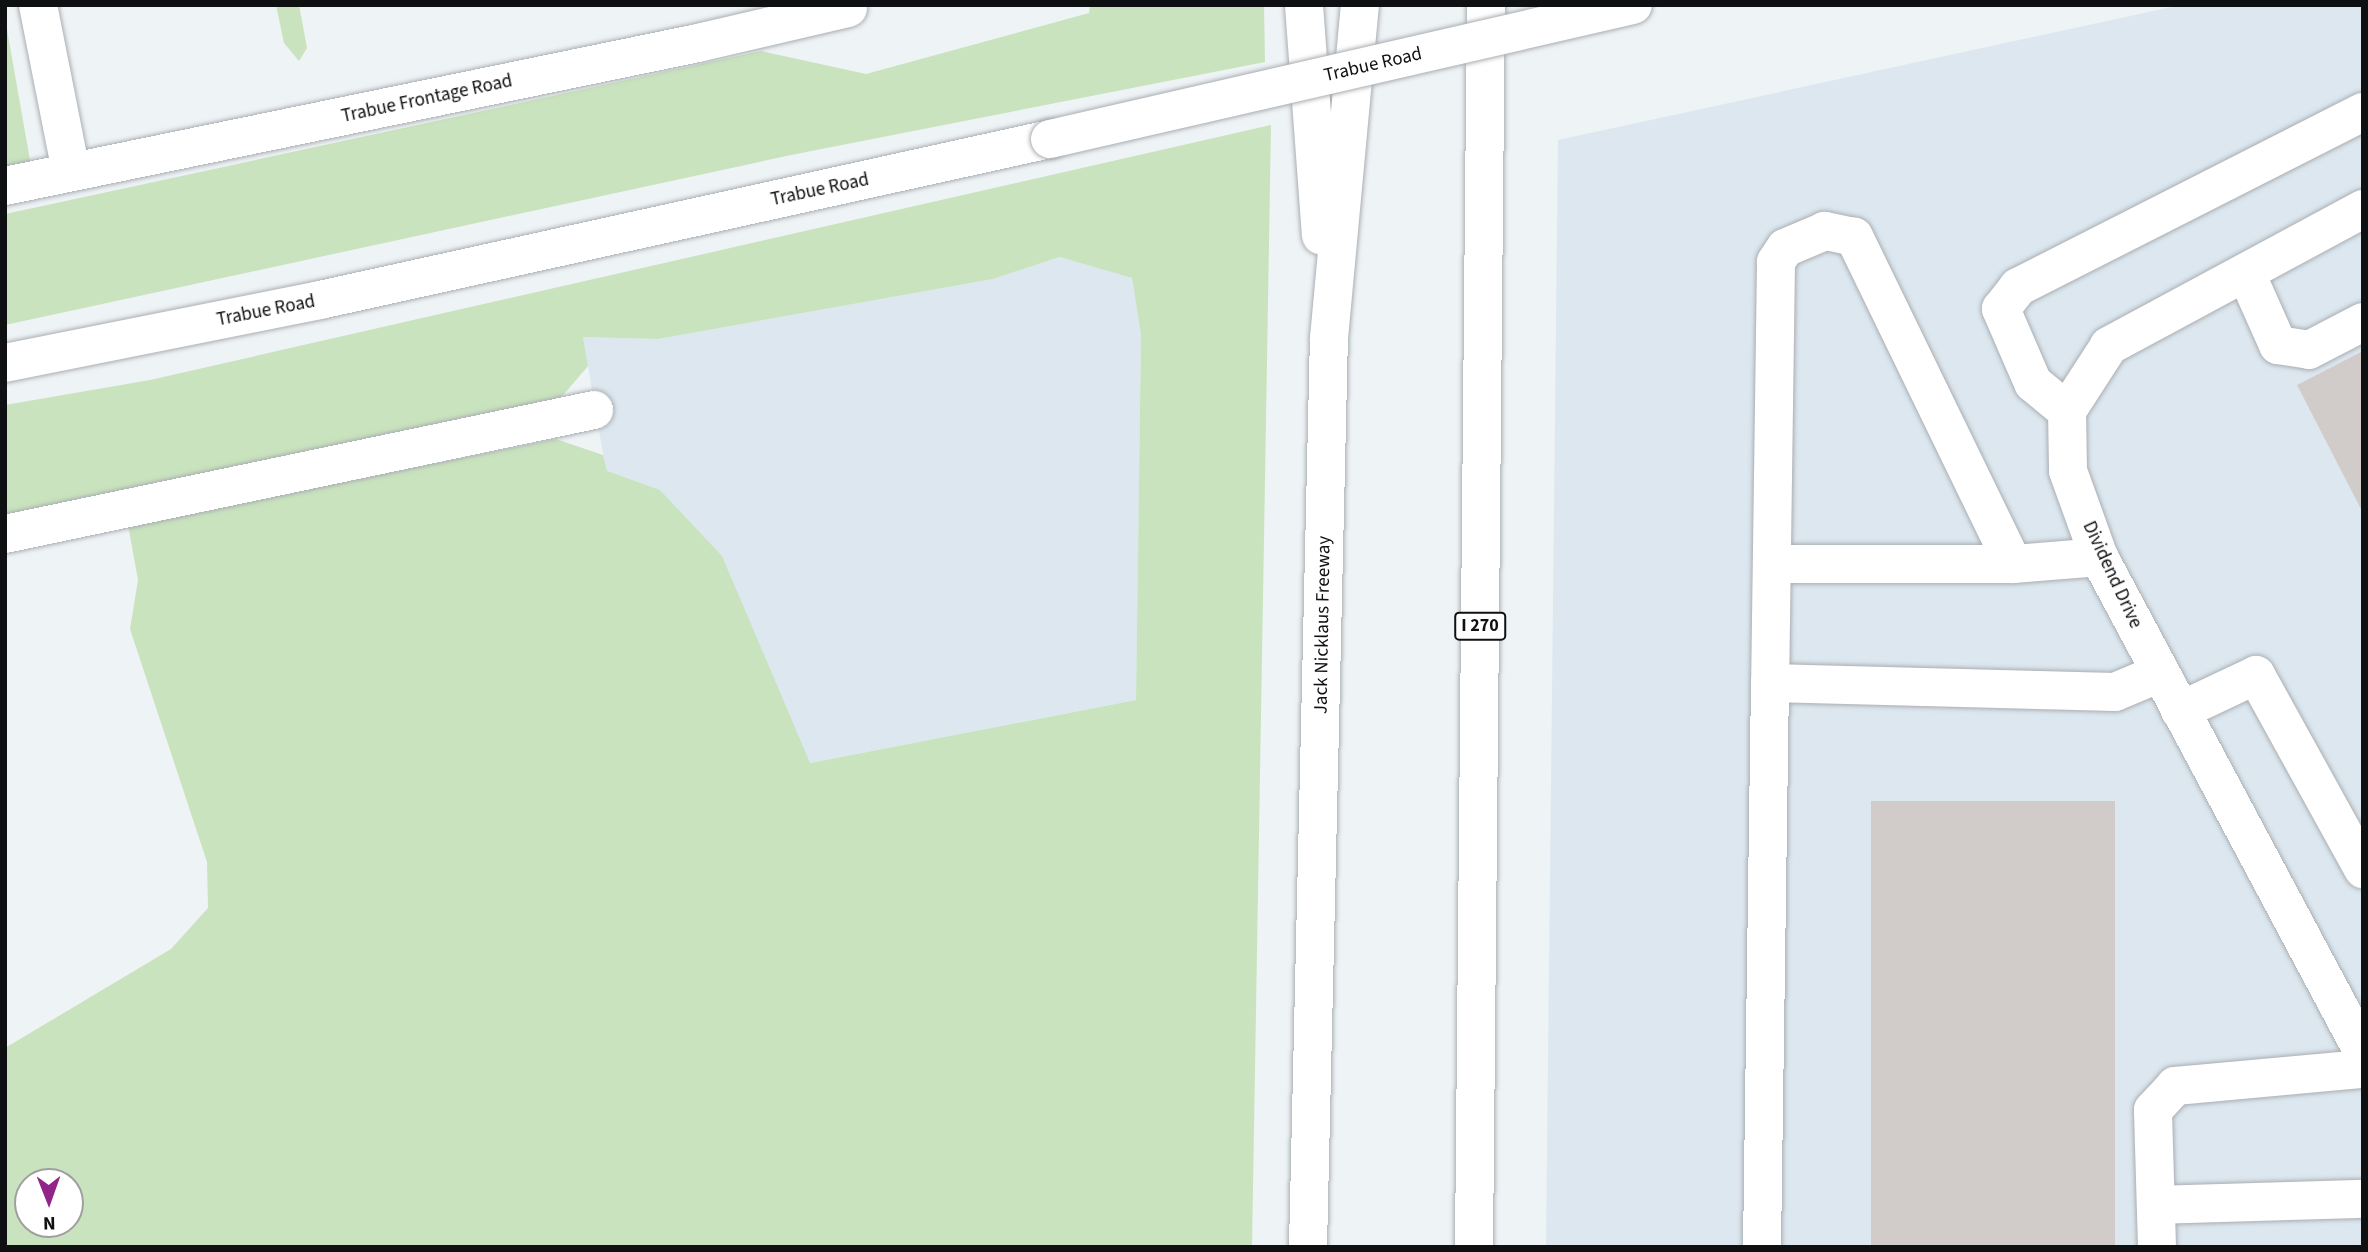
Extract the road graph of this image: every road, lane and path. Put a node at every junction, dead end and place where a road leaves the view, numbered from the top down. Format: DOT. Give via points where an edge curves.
graph roads {
  1 [pos="38,5"];
  2 [pos="1304,5"];
  3 [pos="1360,5"];
  4 [pos="1486,5"];
  5 [pos="1633,5"];
  6 [pos="848,8"];
  7 [pos="749,18"];
  8 [pos="2363,112"];
  9 [pos="71,172"];
  10 [pos="5,186"];
  11 [pos="2363,209"];
  12 [pos="2246,273"];
  13 [pos="2363,322"];
  14 [pos="1329,338"];
  15 [pos="5,363"];
  16 [pos="594,410"];
  17 [pos="2067,411"];
  18 [pos="5,534"];
  19 [pos="2099,557"];
  20 [pos="1772,564"];
  21 [pos="2013,564"];
  22 [pos="2160,673"];
  23 [pos="1770,682"];
  24 [pos="2180,711"];
  25 [pos="2363,869"];
  26 [pos="2363,1052"];
  27 [pos="2363,1069"];
  28 [pos="2363,1199"];
  29 [pos="2156,1205"];
  30 [pos="1308,1247"];
  31 [pos="1474,1247"];
  32 [pos="1762,1247"];
  33 [pos="2157,1247"];
  1 -- 9 [label="main road"];
  2 -- 14 [label="main road"];
  3 -- 14 [label="main road, Jack Nicklaus Freeway"];
  4 -- 31 [label="main road, I 270"];
  5 -- 15 [label="main road, Trabue Road, bridge" via="320,300"];
  6 -- 7 [label="main road, Trabue Frontage Road"];
  7 -- 9 [label="main road, Trabue Frontage Road"];
  8 -- 17 [label="main road" via="2018,287 2001,309 2034,383"];
  9 -- 10 [label="main road, Trabue Frontage Road"];
  11 -- 12 [label="main road"];
  12 -- 13 [label="main road" via="2277,345 2309,350"];
  12 -- 17 [label="main road" via="2109,346"];
  14 -- 30 [label="main road, Jack Nicklaus Freeway"];
  16 -- 18 [label="main road"];
  17 -- 19 [label="main road, Dividend Drive" via="2067,471"];
  19 -- 21 [label="main road"];
  19 -- 22 [label="main road, Dividend Drive"];
  20 -- 21 [label="main road"];
  20 -- 21 [label="main road" via="1776,262 1785,248 1825,231 1854,237"];
  20 -- 23 [label="main road"];
  22 -- 23 [label="main road" via="2115,692"];
  22 -- 24 [label="main road, Dividend Drive"];
  23 -- 32 [label="main road"];
  24 -- 25 [label="main road" via="2256,675"];
  24 -- 26 [label="main road, Dividend Drive"];
  27 -- 29 [label="main road" via="2175,1086 2153,1110"];
  28 -- 29 [label="main road"];
  29 -- 33 [label="main road"];
}
